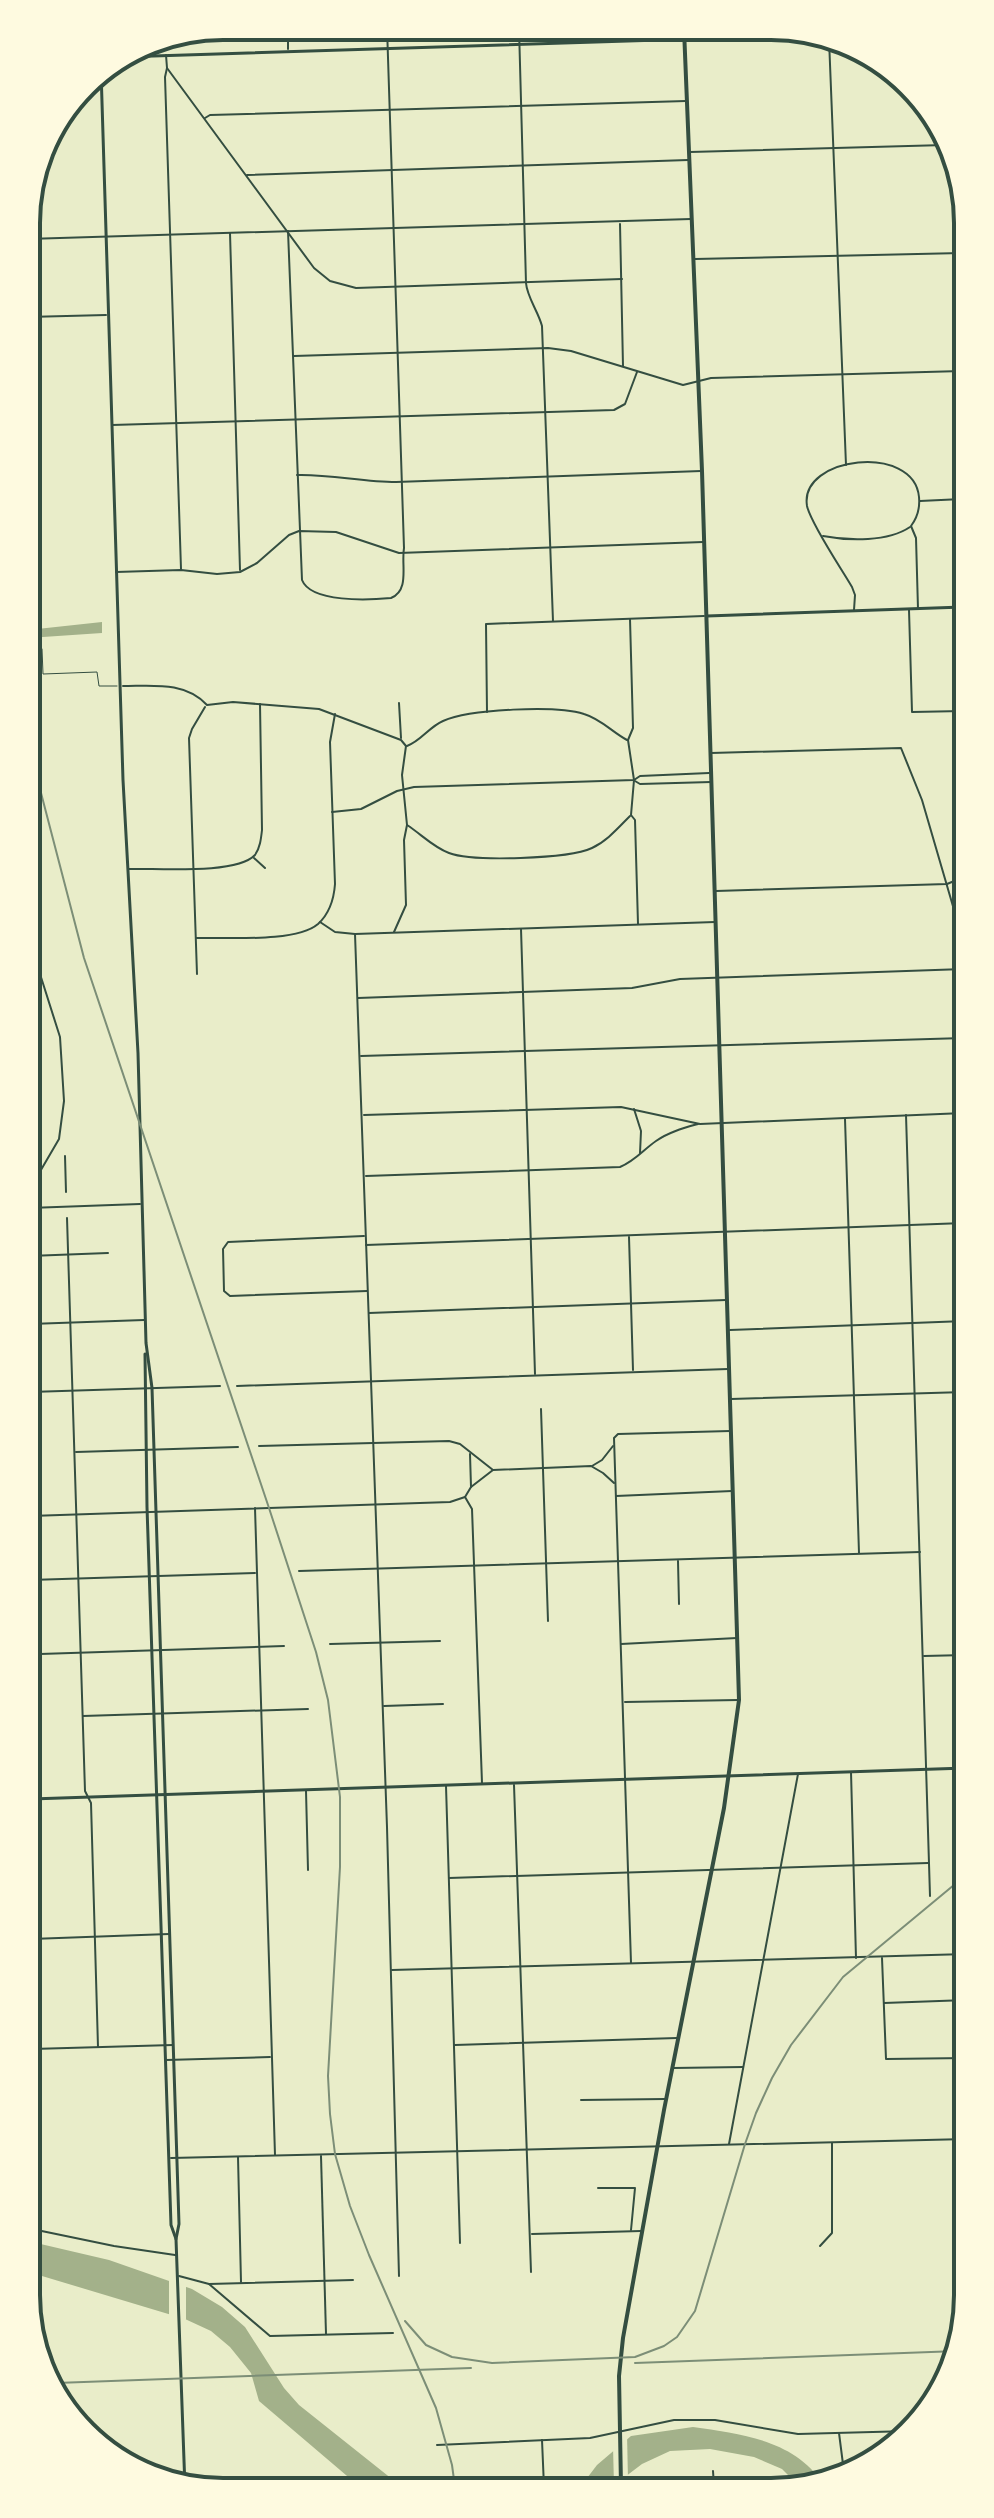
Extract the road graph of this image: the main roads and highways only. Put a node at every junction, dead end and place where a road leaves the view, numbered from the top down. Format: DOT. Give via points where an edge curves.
graph roads {
  1 [pos="684,40"];
  2 [pos="149,56"];
  3 [pos="101,86"];
  4 [pos="954,607"];
  5 [pos="706,616"];
  6 [pos="146,1343"];
  7 [pos="954,1768"];
  8 [pos="729,1777"];
  9 [pos="158,1795"];
  10 [pos="166,1795"];
  11 [pos="40,1799"];
  12 [pos="176,2239"];
  13 [pos="184,2473"];
  14 [pos="621,2478"];
  1 -- 2 [label="main road"];
  1 -- 5 [label="main road"];
  3 -- 6 [label="main road"];
  4 -- 5 [label="main road"];
  5 -- 8 [label="main road" via="738,1638 739,1700"];
  6 -- 9 [label="main road"];
  6 -- 10 [label="main road" via="152,1388"];
  7 -- 8 [label="main road"];
  8 -- 10 [label="main road"];
  8 -- 14 [label="main road" via="632,2285 620,2365"];
  9 -- 10 [label="main road"];
  9 -- 11 [label="main road"];
  9 -- 12 [label="main road" via="171,2225"];
  10 -- 12 [label="main road"];
  12 -- 13 [label="main road"];
}
